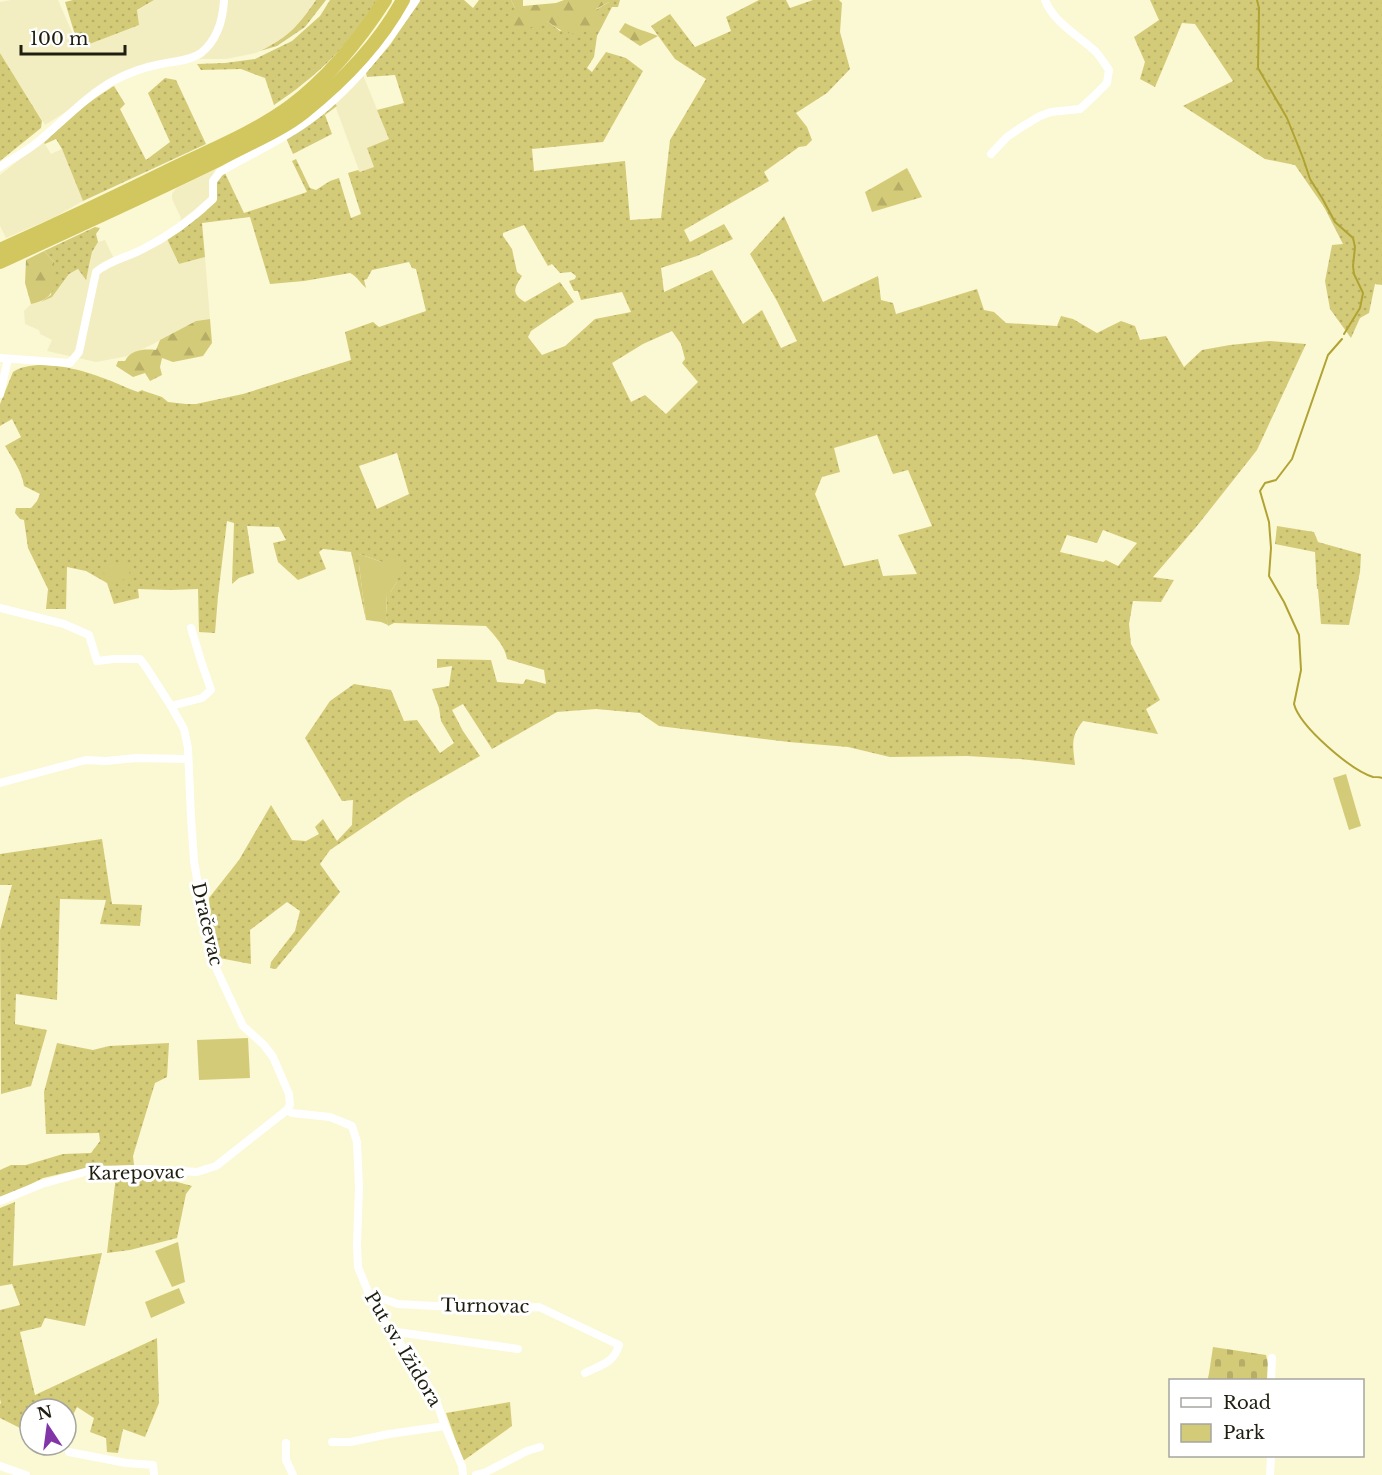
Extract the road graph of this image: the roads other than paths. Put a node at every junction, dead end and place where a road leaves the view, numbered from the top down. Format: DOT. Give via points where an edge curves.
graph roads {
  1 [pos="224,0"];
  2 [pos="403,0"];
  3 [pos="416,0"];
  4 [pos="1045,0"];
  5 [pos="382,5"];
  6 [pos="991,154"];
  7 [pos="0,167"];
  8 [pos="204,167"];
  9 [pos="171,192"];
  10 [pos="105,223"];
  11 [pos="76,227"];
  12 [pos="0,250"];
  13 [pos="0,262"];
  14 [pos="4,358"];
  15 [pos="0,394"];
  16 [pos="0,608"];
  17 [pos="191,628"];
  18 [pos="171,706"];
  19 [pos="188,759"];
  20 [pos="0,783"];
  21 [pos="288,1108"];
  22 [pos="0,1201"];
  23 [pos="369,1294"];
  24 [pos="390,1331"];
  25 [pos="518,1348"];
  26 [pos="1272,1358"];
  27 [pos="585,1373"];
  28 [pos="1271,1379"];
  29 [pos="446,1426"];
  30 [pos="332,1442"];
  31 [pos="286,1443"];
  32 [pos="540,1447"];
  33 [pos="78,1453"];
  34 [pos="1271,1457"];
  35 [pos="0,1466"];
  36 [pos="26,1475"];
  37 [pos="154,1475"];
  38 [pos="293,1475"];
  39 [pos="463,1475"];
  40 [pos="476,1475"];
  41 [pos="1270,1475"];
  1 -- 7 [label="street" via="215,38 202,52 113,81 34,145"];
  2 -- 8 [label="highway" via="360,61 302,114"];
  3 -- 14 [label="street" via="366,68 331,103 294,131 220,171 213,181 213,199 163,239 96,272 80,352 70,363"];
  4 -- 6 [label="street" via="1064,26 1096,51 1109,70 1107,83 1080,109 1040,116 1007,137"];
  5 -- 12 [label="highway" via="345,55 291,106 270,120"];
  8 -- 9 [label="highway" via="197,177"];
  8 -- 11 [label="highway"];
  10 -- 11 [label="highway"];
  11 -- 13 [label="highway"];
  14 -- 15 [label="street"];
  16 -- 18 [label="street, Dračevac" via="64,624 89,635 97,661 140,659"];
  17 -- 18 [label="street" via="211,690 202,698"];
  18 -- 19 [label="street, Dračevac" via="184,729"];
  19 -- 20 [label="street" via="86,760"];
  19 -- 21 [label="street, Dračevac" via="194,861 203,894 209,952 243,1026 273,1057 289,1094"];
  21 -- 22 [label="street, Karepovac" via="216,1166 197,1172 92,1170"];
  21 -- 23 [label="street, Put sv. Ižidora" via="292,1113 330,1117 352,1126 357,1142 359,1187 358,1268"];
  23 -- 24 [label="street, Put sv. Ižidora"];
  23 -- 27 [label="street, Turnovac" via="398,1304 489,1309 538,1307 619,1345 612,1360"];
  24 -- 25 [label="street"];
  24 -- 29 [label="street, Put sv. Ižidora" via="435,1397"];
  26 -- 28 [label="street"];
  29 -- 30 [label="street, Put sv. Ižidora"];
  29 -- 39 [label="street, Put sv. Ižidora"];
  31 -- 38 [label="street" via="286,1460"];
  32 -- 40 [label="street"];
  33 -- 37 [label="street" via="153,1465"];
  34 -- 41 [label="street"];
  35 -- 36 [label="street"];
}
